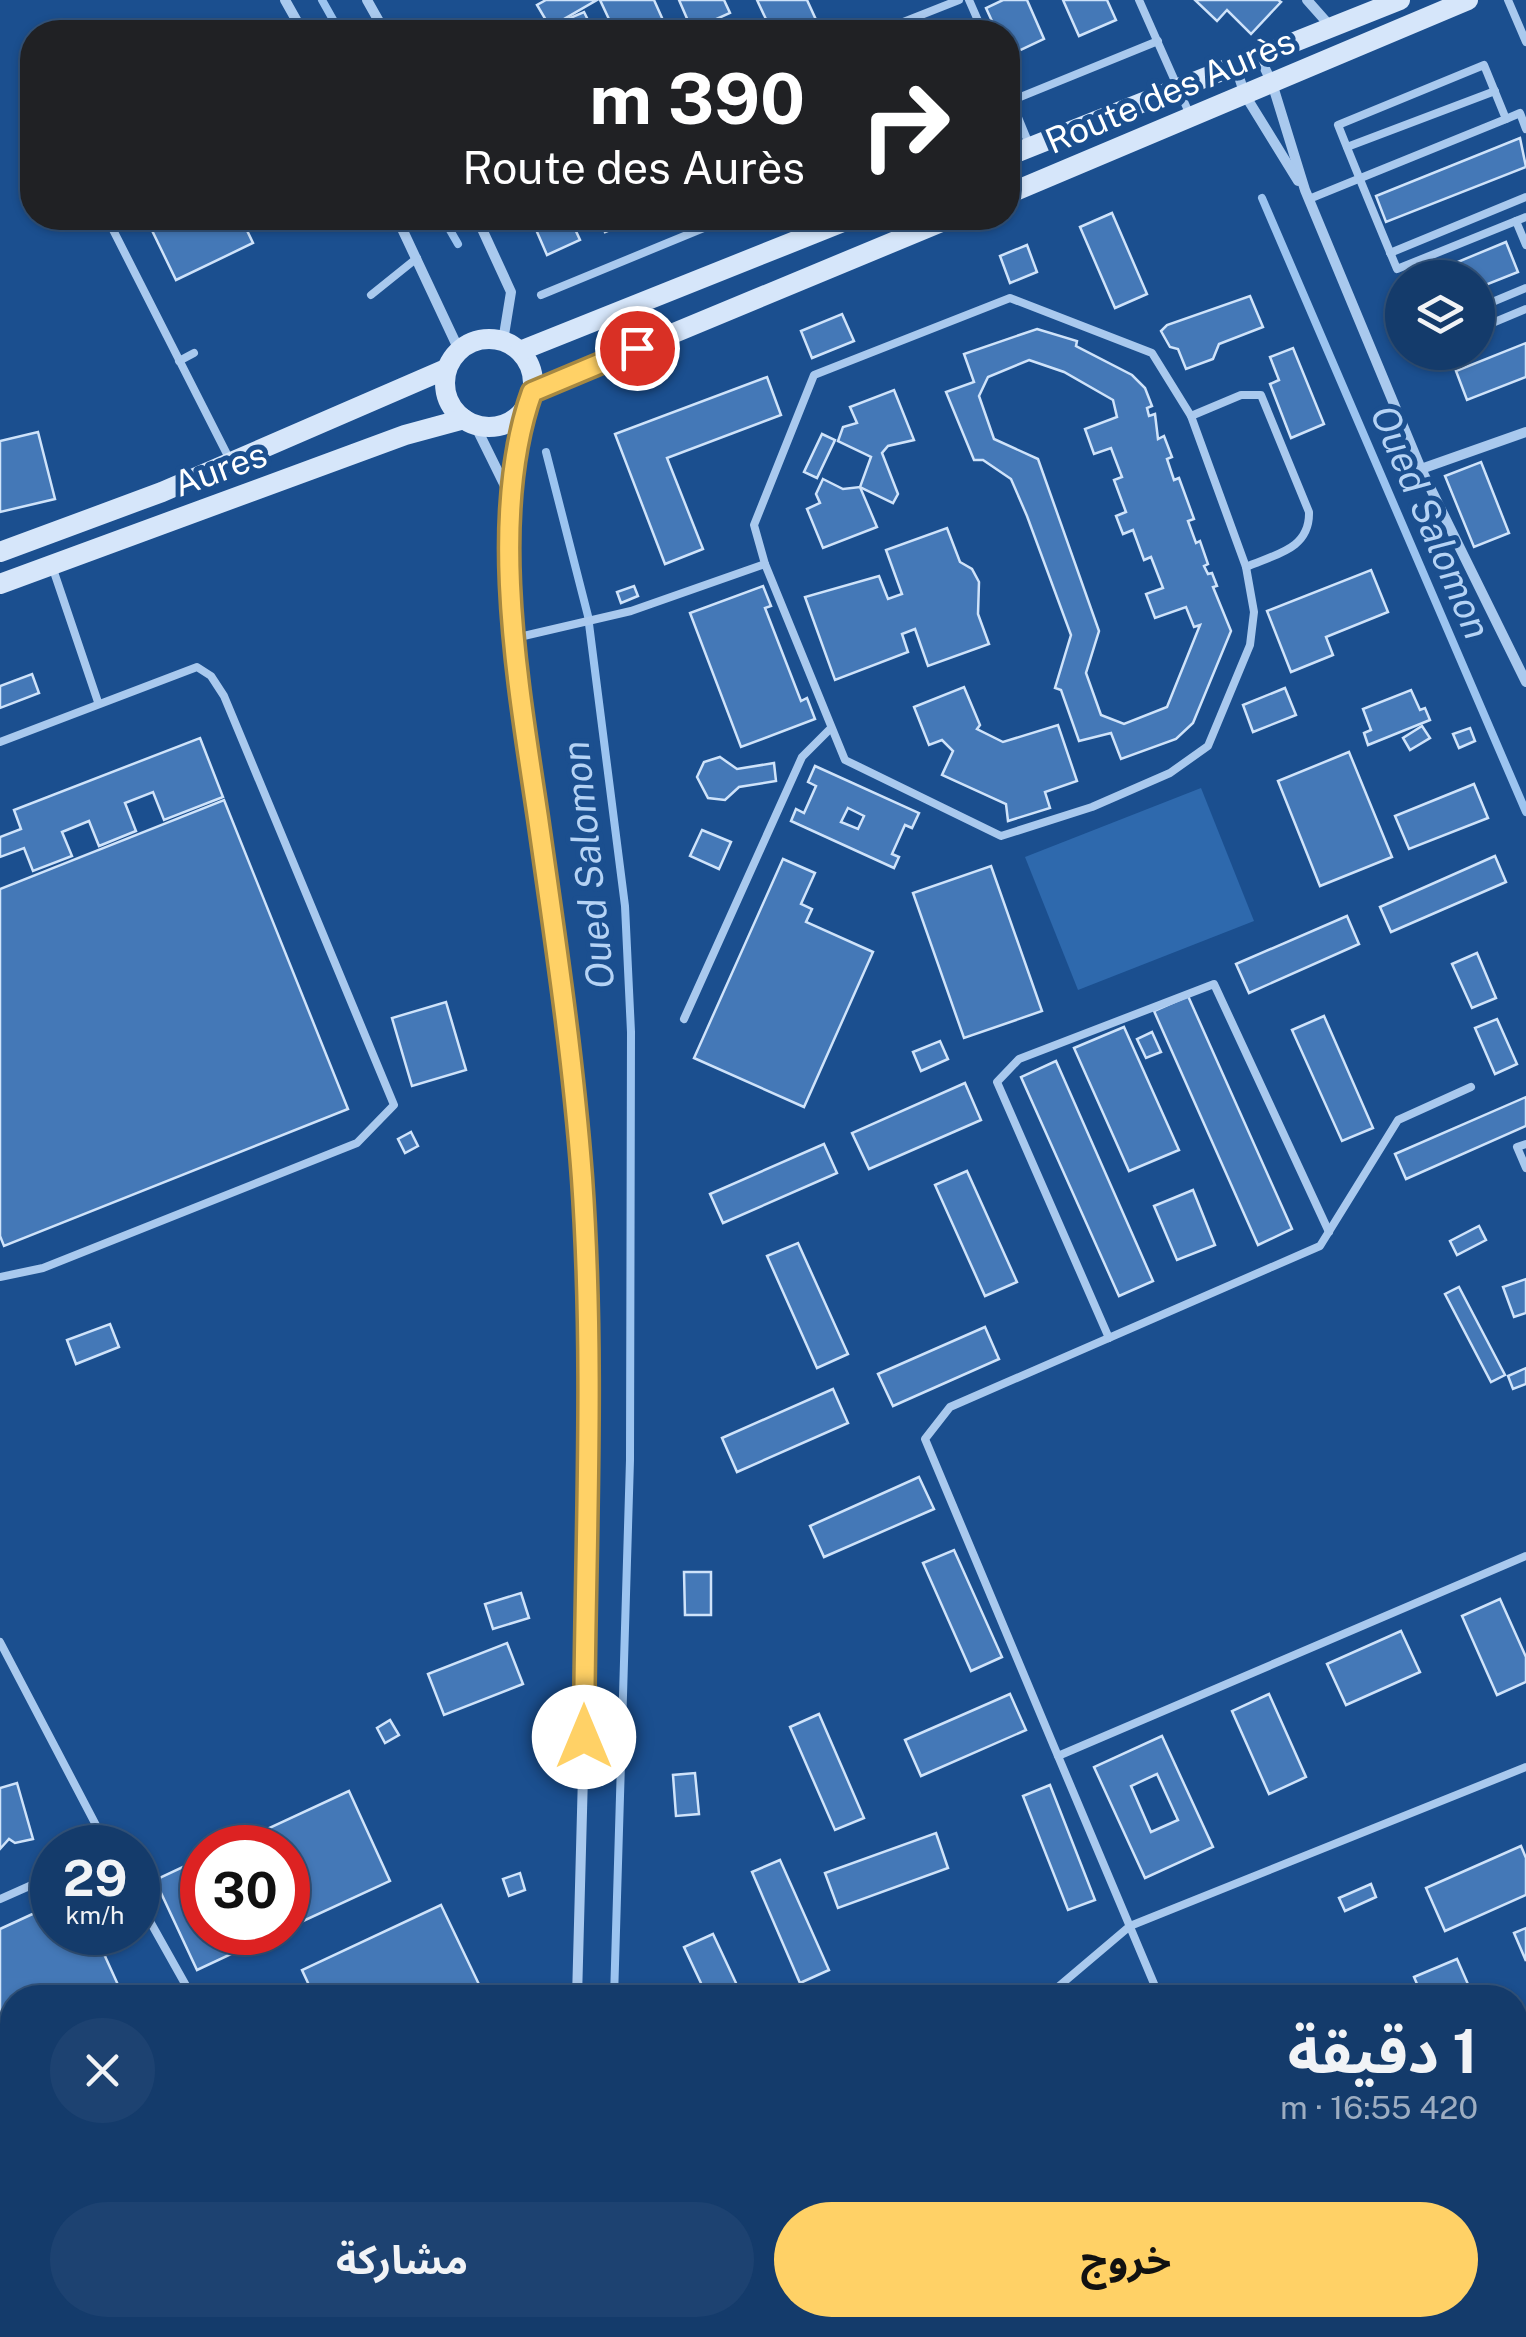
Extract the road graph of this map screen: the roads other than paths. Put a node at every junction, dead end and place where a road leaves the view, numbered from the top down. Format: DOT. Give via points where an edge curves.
graph roads {
  1 [pos="924,0"];
  2 [pos="959,0"];
  3 [pos="1138,0"];
  4 [pos="1307,0"];
  5 [pos="1400,0"];
  6 [pos="1468,0"];
  7 [pos="1508,0"];
  8 [pos="928,12"];
  9 [pos="908,20"];
  10 [pos="1332,28"];
  11 [pos="1158,42"];
  12 [pos="1526,42"];
  13 [pos="1260,58"];
  14 [pos="1236,68"];
  15 [pos="1272,84"];
  16 [pos="1179,88"];
  17 [pos="1495,92"];
  18 [pos="1020,95"];
  19 [pos="1245,95"];
  20 [pos="1191,118"];
  21 [pos="1506,119"];
  22 [pos="1020,124"];
  23 [pos="1526,129"];
  24 [pos="1030,147"];
  25 [pos="1347,148"];
  26 [pos="1020,151"];
  27 [pos="1360,178"];
  28 [pos="1020,189"];
  29 [pos="1526,197"];
  30 [pos="1310,199"];
  31 [pos="1526,217"];
  32 [pos="1516,221"];
  33 [pos="113,230"];
  34 [pos="403,230"];
  35 [pos="482,230"];
  36 [pos="699,230"];
  37 [pos="820,230"];
  38 [pos="923,230"];
  39 [pos="1526,244"];
  40 [pos="1390,252"];
  41 [pos="417,258"];
  42 [pos="1394,260"];
  43 [pos="1422,260"];
  44 [pos="1526,288"];
  45 [pos="371,295"];
  46 [pos="541,295"];
  47 [pos="1495,301"];
  48 [pos="1526,309"];
  49 [pos="1495,322"];
  50 [pos="512,346"];
  51 [pos="460,350"];
  52 [pos="194,353"];
  53 [pos="179,360"];
  54 [pos="446,370"];
  55 [pos="530,398"];
  56 [pos="1191,416"];
  57 [pos="470,422"];
  58 [pos="1526,432"];
  59 [pos="230,462"];
  60 [pos="1421,469"];
  61 [pos="508,493"];
  62 [pos="0,552"];
  63 [pos="51,564"];
  64 [pos="765,564"];
  65 [pos="1246,567"];
  66 [pos="0,584"];
  67 [pos="515,638"];
  68 [pos="1526,682"];
  69 [pos="98,702"];
  70 [pos="830,730"];
  71 [pos="0,742"];
  72 [pos="684,1019"];
  73 [pos="1471,1087"];
  74 [pos="1526,1144"];
  75 [pos="1526,1168"];
  76 [pos="1328,1232"];
  77 [pos="0,1278"];
  78 [pos="1109,1338"];
  79 [pos="1526,1556"];
  80 [pos="0,1642"];
  81 [pos="1058,1756"];
  82 [pos="1526,1767"];
  83 [pos="96,1825"];
  84 [pos="30,1886"];
  85 [pos="0,1900"];
  86 [pos="1130,1926"];
  87 [pos="160,1939"];
  88 [pos="186,1985"];
  89 [pos="577,1985"];
  90 [pos="1060,1985"];
  91 [pos="1155,1985"];
  1 -- 8 [label="lane"];
  2 -- 8 [label="lane"];
  3 -- 11 [label="lane"];
  4 -- 10 [label="street"];
  5 -- 10 [label="street, Route des Aurès"];
  6 -- 15 [label="street, Route des Aurès"];
  7 -- 12 [label="lane"];
  8 -- 9 [label="lane"];
  10 -- 13 [label="street, Route des Aurès"];
  11 -- 16 [label="lane"];
  11 -- 18 [label="lane"];
  13 -- 14 [label="street, Route des Aurès"];
  13 -- 15 [label="street"];
  14 -- 16 [label="street, Route des Aurès"];
  14 -- 19 [label="street"];
  15 -- 19 [label="street, Route des Aurès"];
  15 -- 30 [label="street"];
  16 -- 20 [label="lane"];
  16 -- 24 [label="street, Route des Aurès"];
  17 -- 21 [label="lane"];
  17 -- 25 [label="lane"];
  17 -- 25 [label="lane" via="1484,65 1338,124"];
  19 -- 20 [label="street, Route des Aurès"];
  19 -- 30 [label="street"];
  20 -- 28 [label="street, Route des Aurès"];
  21 -- 23 [label="lane" via="1520,114"];
  21 -- 27 [label="lane"];
  22 -- 24 [label="lane"];
  24 -- 26 [label="street, Route des Aurès"];
  25 -- 27 [label="lane"];
  27 -- 30 [label="lane"];
  27 -- 40 [label="lane"];
  29 -- 40 [label="lane"];
  30 -- 60 [label="street"];
  31 -- 32 [label="lane"];
  32 -- 39 [label="lane"];
  32 -- 43 [label="lane"];
  33 -- 53 [label="lane"];
  34 -- 41 [label="street"];
  35 -- 50 [label="street" via="510,292"];
  36 -- 46 [label="lane"];
  37 -- 50 [label="street"];
  38 -- 55 [label="street"];
  40 -- 42 [label="lane"];
  41 -- 45 [label="lane"];
  41 -- 51 [label="street"];
  44 -- 47 [label="lane"];
  48 -- 49 [label="lane"];
  50 -- 51 [label="street" via="480,340"];
  50 -- 55 [label="street" via="528,363"];
  51 -- 54 [label="street"];
  52 -- 53 [label="lane"];
  53 -- 59 [label="lane"];
  54 -- 57 [label="street" via="447,397"];
  54 -- 59 [label="street, Aures"];
  55 -- 57 [label="street" via="499,426"];
  55 -- 61 [label="street"];
  56 -- 64 [label="lane" via="1152,354 1010,298 814,375 754,525"];
  56 -- 65 [label="lane"];
  56 -- 65 [label="lane" via="1241,395 1261,395 1308,512 1309,529 1300,544"];
  57 -- 61 [label="street"];
  57 -- 63 [label="street, Aures" via="404,435"];
  58 -- 60 [label="street"];
  59 -- 62 [label="street, Aures"];
  60 -- 68 [label="street"];
  61 -- 67 [label="street"];
  63 -- 66 [label="street, Aures"];
  63 -- 69 [label="lane"];
  64 -- 67 [label="lane" via="618,615"];
  64 -- 70 [label="lane"];
  65 -- 70 [label="lane" via="1254,612 1250,645 1208,746 1170,772 1092,806 1001,836 845,760"];
  67 -- 89 [label="street" via="569,1046 586,1258"];
  69 -- 71 [label="lane"];
  69 -- 77 [label="lane" via="197,667 211,676 394,1106 358,1143 42,1268"];
  70 -- 72 [label="lane" via="802,756"];
  73 -- 76 [label="lane" via="1398,1120"];
  74 -- 75 [label="lane" via="1517,1147"];
  76 -- 78 [label="lane" via="1320,1246"];
  76 -- 78 [label="lane" via="1214,984 1019,1059 997,1082"];
  78 -- 81 [label="lane" via="950,1407 924,1439"];
  79 -- 81 [label="lane"];
  80 -- 83 [label="lane"];
  81 -- 86 [label="lane"];
  82 -- 86 [label="lane"];
  84 -- 85 [label="lane"];
  86 -- 90 [label="lane"];
  86 -- 91 [label="lane"];
  87 -- 88 [label="lane"];
}
